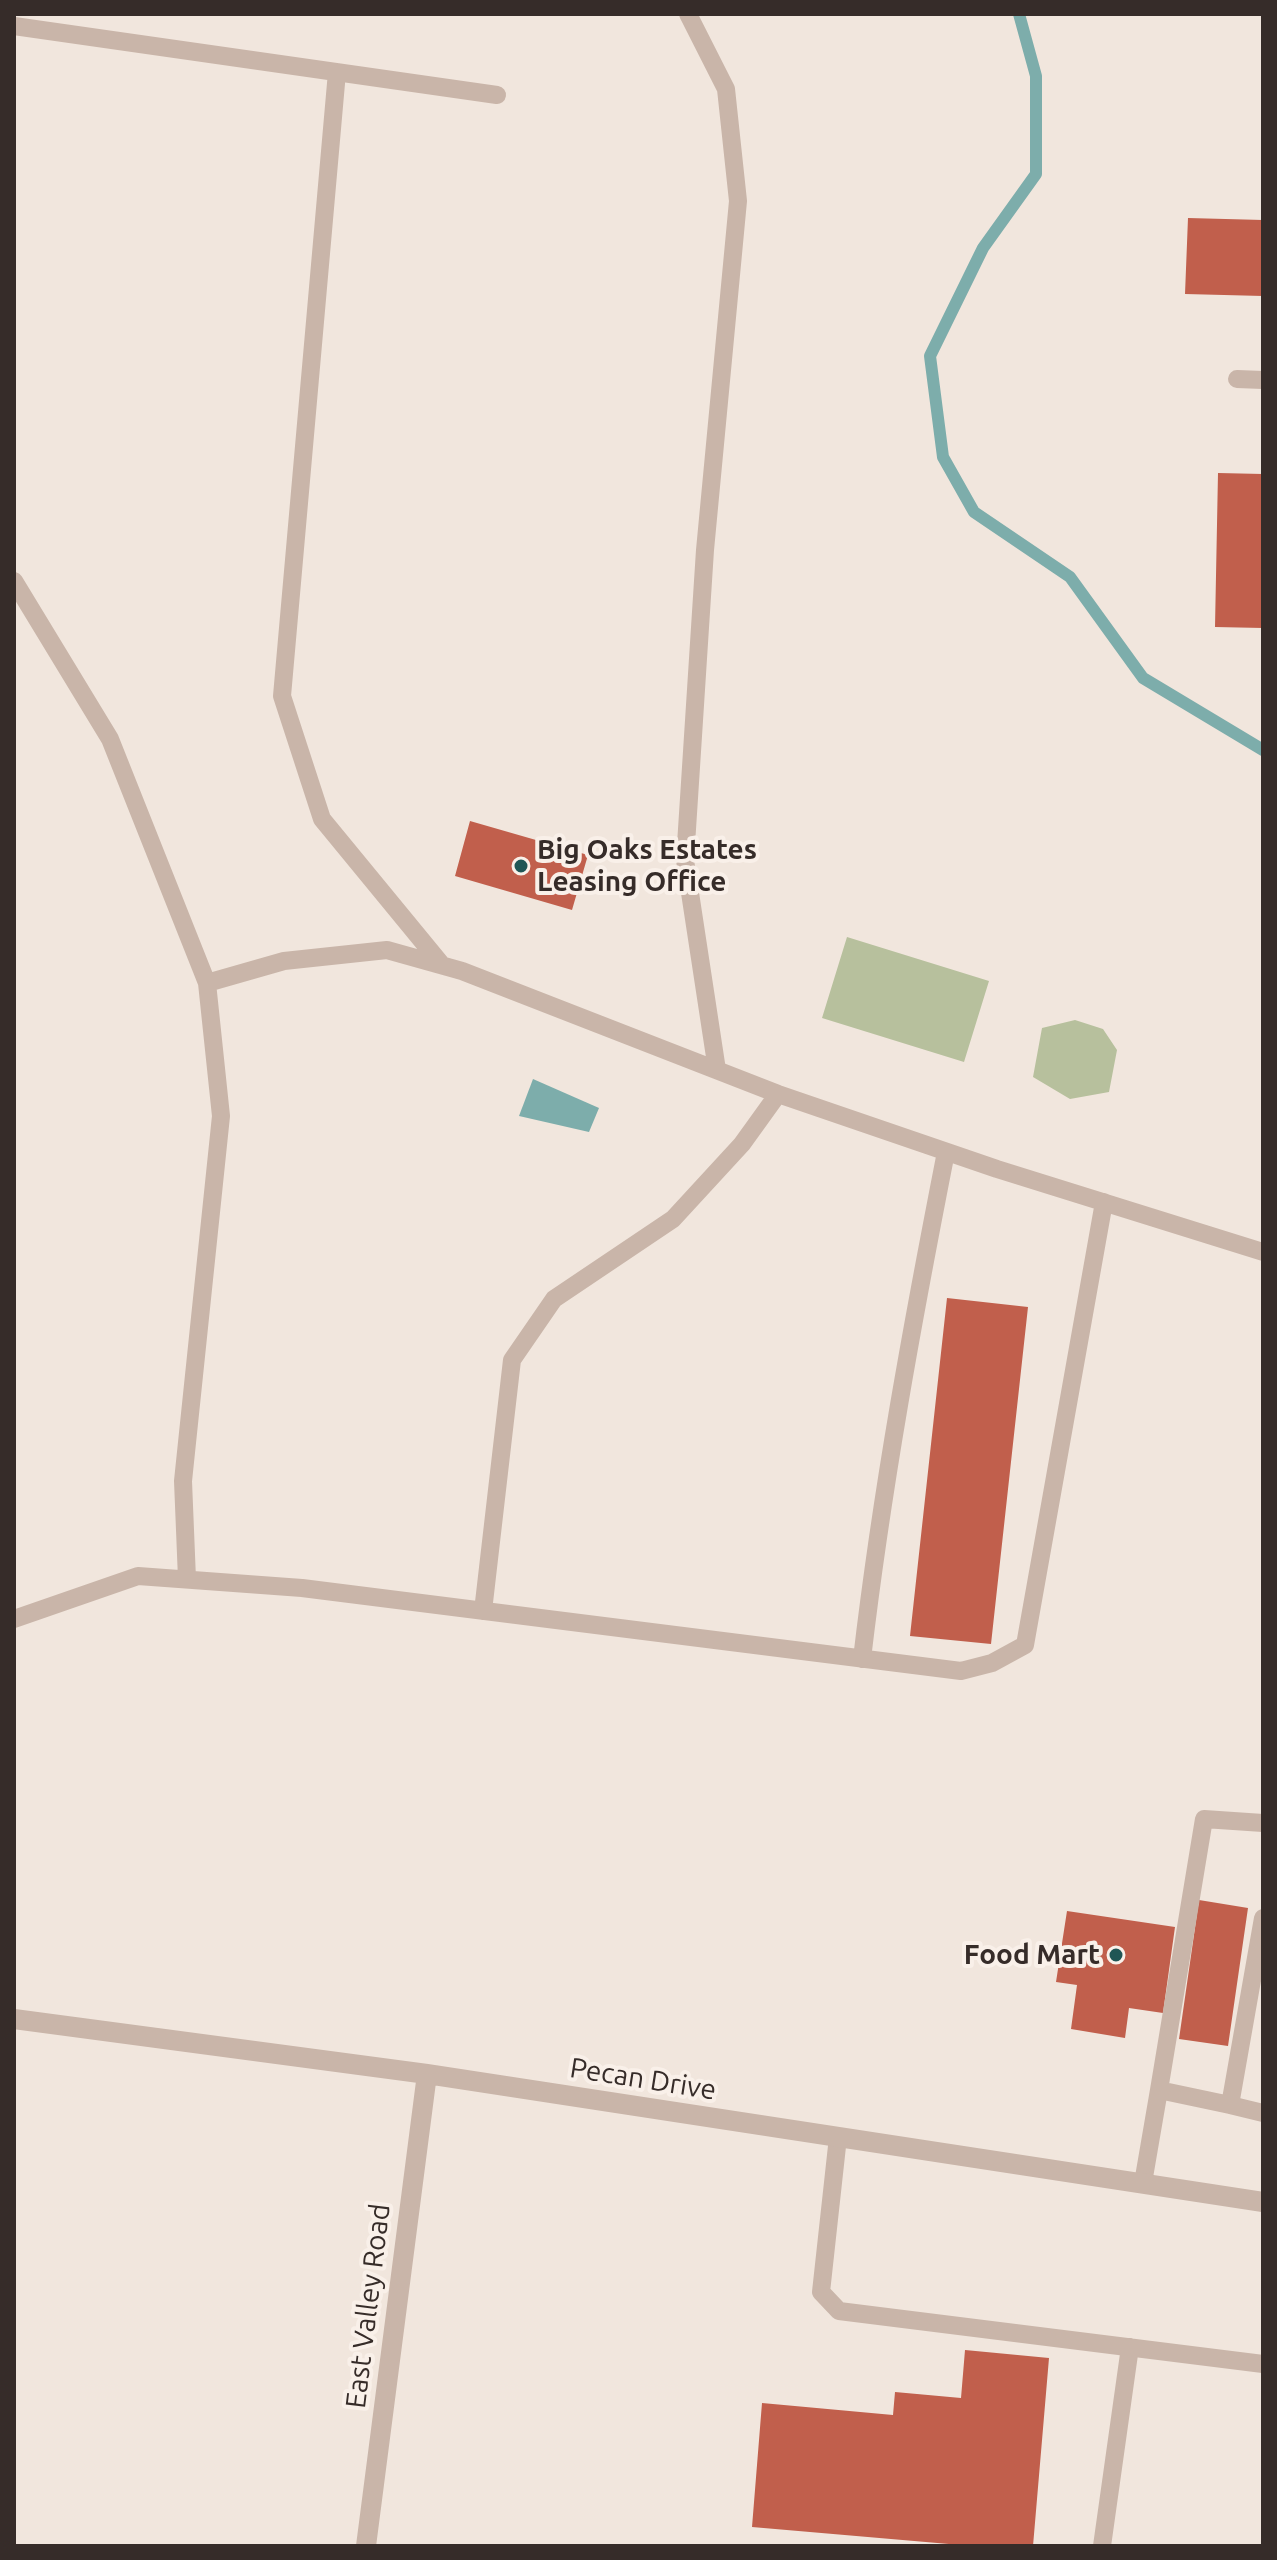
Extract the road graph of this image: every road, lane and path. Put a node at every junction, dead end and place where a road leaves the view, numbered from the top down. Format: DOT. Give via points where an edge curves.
graph roads {
  1 [pos="688,14"];
  2 [pos="14,26"];
  3 [pos="337,72"];
  4 [pos="497,95"];
  5 [pos="1237,379"];
  6 [pos="1263,380"];
  7 [pos="14,581"];
  8 [pos="442,965"];
  9 [pos="207,983"];
  10 [pos="717,1070"];
  11 [pos="778,1094"];
  12 [pos="946,1152"];
  13 [pos="1104,1202"];
  14 [pos="1263,1252"];
  15 [pos="187,1579"];
  16 [pos="483,1611"];
  17 [pos="14,1619"];
  18 [pos="862,1659"];
  19 [pos="1263,1823"];
  20 [pos="1263,1918"];
  21 [pos="14,2019"];
  22 [pos="427,2074"];
  23 [pos="1159,2090"];
  24 [pos="1230,2105"];
  25 [pos="1263,2113"];
  26 [pos="838,2137"];
  27 [pos="1143,2183"];
  28 [pos="1263,2202"];
  29 [pos="1130,2347"];
  30 [pos="1263,2364"];
  31 [pos="366,2546"];
  32 [pos="1102,2546"];
  1 -- 10 [label="lane" via="726,89 738,201 705,550 685,860"];
  2 -- 3 [label="lane"];
  3 -- 4 [label="lane"];
  3 -- 8 [label="lane" via="282,696 322,819"];
  5 -- 6 [label="lane"];
  7 -- 9 [label="lane" via="110,739"];
  8 -- 9 [label="lane" via="387,950 284,961"];
  8 -- 10 [label="lane"];
  9 -- 15 [label="lane" via="221,1116 183,1481"];
  10 -- 11 [label="lane"];
  11 -- 12 [label="lane"];
  11 -- 16 [label="lane" via="742,1144 673,1219 554,1299 512,1360"];
  12 -- 13 [label="lane"];
  12 -- 18 [label="lane" via="901,1384"];
  13 -- 14 [label="lane"];
  13 -- 18 [label="lane" via="1025,1645 992,1663 961,1671"];
  15 -- 16 [label="lane"];
  15 -- 17 [label="lane" via="138,1576"];
  16 -- 18 [label="lane"];
  19 -- 23 [label="lane" via="1204,1819"];
  20 -- 24 [label="lane"];
  21 -- 22 [label="street, Pecan Drive"];
  22 -- 26 [label="street, Pecan Drive"];
  22 -- 31 [label="street, East Valley Road"];
  23 -- 24 [label="lane"];
  23 -- 27 [label="lane"];
  24 -- 25 [label="lane"];
  26 -- 27 [label="street, Pecan Drive"];
  26 -- 29 [label="lane" via="821,2292 839,2311"];
  27 -- 28 [label="street, Pecan Drive"];
  29 -- 30 [label="lane"];
  29 -- 32 [label="lane"];
}
